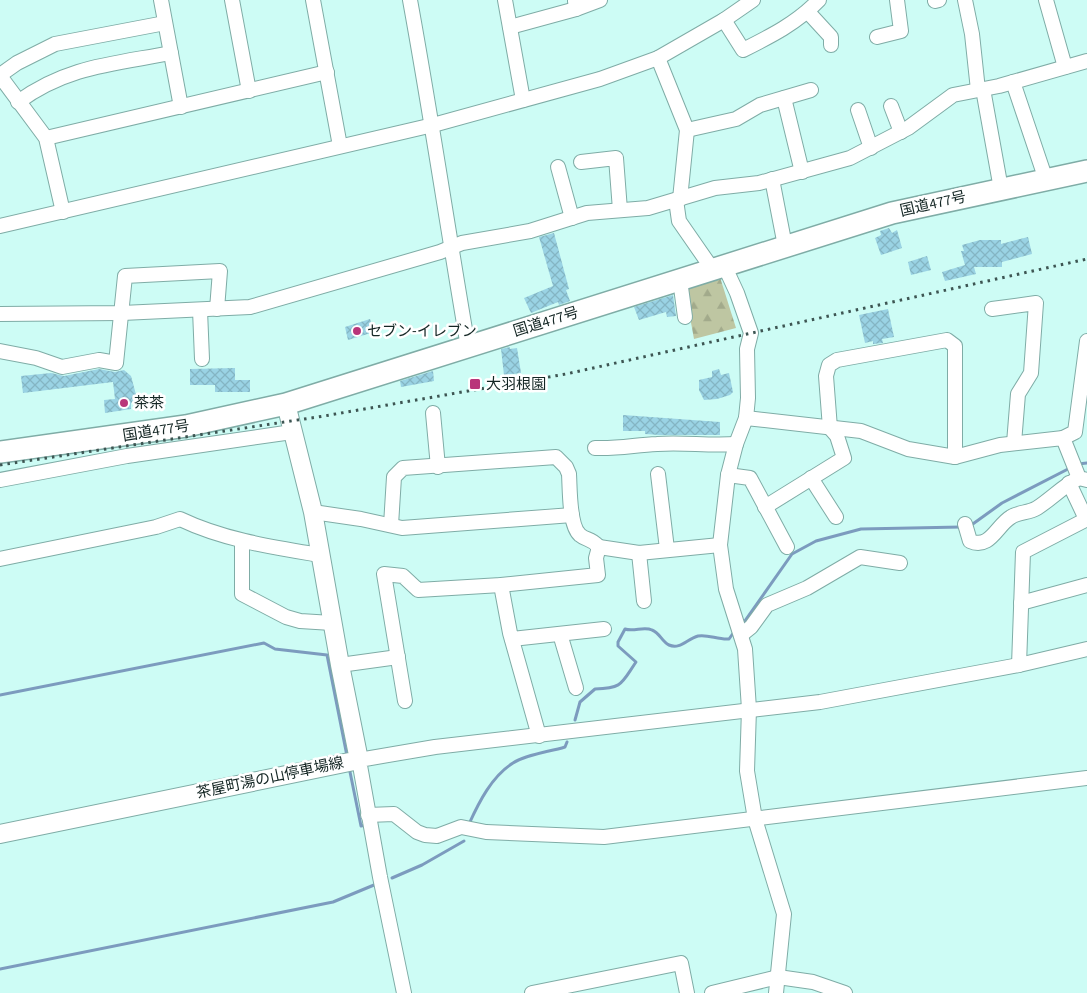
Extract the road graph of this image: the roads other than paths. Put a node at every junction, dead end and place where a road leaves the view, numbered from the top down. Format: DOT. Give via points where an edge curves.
graph roads {
  1 [pos="161,0"];
  2 [pos="232,0"];
  3 [pos="314,0"];
  4 [pos="410,0"];
  5 [pos="505,0"];
  6 [pos="600,0"];
  7 [pos="753,0"];
  8 [pos="819,0"];
  9 [pos="935,0"];
  10 [pos="939,0"];
  11 [pos="965,0"];
  12 [pos="1046,0"];
  13 [pos="897,1"];
  14 [pos="576,4"];
  15 [pos="808,12"];
  16 [pos="724,20"];
  17 [pos="165,23"];
  18 [pos="510,27"];
  19 [pos="877,37"];
  20 [pos="831,45"];
  21 [pos="171,53"];
  22 [pos="658,58"];
  23 [pos="1087,60"];
  24 [pos="1065,67"];
  25 [pos="327,72"];
  26 [pos="0,76"];
  27 [pos="1013,82"];
  28 [pos="811,90"];
  29 [pos="980,90"];
  30 [pos="249,91"];
  31 [pos="784,98"];
  32 [pos="523,100"];
  33 [pos="18,102"];
  34 [pos="891,106"];
  35 [pos="181,107"];
  36 [pos="858,110"];
  37 [pos="433,125"];
  38 [pos="687,130"];
  39 [pos="901,132"];
  40 [pos="46,138"];
  41 [pos="340,146"];
  42 [pos="871,148"];
  43 [pos="581,162"];
  44 [pos="558,167"];
  45 [pos="802,172"];
  46 [pos="1087,172"];
  47 [pos="772,179"];
  48 [pos="1046,180"];
  49 [pos="1001,189"];
  50 [pos="678,200"];
  51 [pos="620,210"];
  52 [pos="62,212"];
  53 [pos="572,218"];
  54 [pos="1,225"];
  55 [pos="785,246"];
  56 [pos="450,248"];
  57 [pos="718,267"];
  58 [pos="680,280"];
  59 [pos="216,309"];
  60 [pos="992,309"];
  61 [pos="200,310"];
  62 [pos="122,313"];
  63 [pos="0,314"];
  64 [pos="685,317"];
  65 [pos="1087,341"];
  66 [pos="468,346"];
  67 [pos="0,351"];
  68 [pos="202,359"];
  69 [pos="286,404"];
  70 [pos="433,413"];
  71 [pos="746,418"];
  72 [pos="830,428"];
  73 [pos="292,432"];
  74 [pos="1075,433"];
  75 [pos="1014,443"];
  76 [pos="736,444"];
  77 [pos="595,448"];
  78 [pos="0,452"];
  79 [pos="955,457"];
  80 [pos="438,467"];
  81 [pos="658,474"];
  82 [pos="728,476"];
  83 [pos="811,478"];
  84 [pos="1078,478"];
  85 [pos="0,480"];
  86 [pos="765,507"];
  87 [pos="313,512"];
  88 [pos="572,515"];
  89 [pos="836,518"];
  90 [pos="1087,519"];
  91 [pos="390,525"];
  92 [pos="965,528"];
  93 [pos="242,541"];
  94 [pos="720,545"];
  95 [pos="599,547"];
  96 [pos="787,547"];
  97 [pos="667,549"];
  98 [pos="639,553"];
  99 [pos="320,556"];
  100 [pos="0,558"];
  101 [pos="900,563"];
  102 [pos="501,584"];
  103 [pos="1087,585"];
  104 [pos="644,600"];
  105 [pos="1021,603"];
  106 [pos="332,623"];
  107 [pos="604,629"];
  108 [pos="739,629"];
  109 [pos="560,634"];
  110 [pos="512,638"];
  111 [pos="1087,649"];
  112 [pos="398,657"];
  113 [pos="1019,664"];
  114 [pos="340,665"];
  115 [pos="576,688"];
  116 [pos="404,701"];
  117 [pos="749,709"];
  118 [pos="539,736"];
  119 [pos="352,761"];
  120 [pos="1087,778"];
  121 [pos="368,816"];
  122 [pos="755,819"];
  123 [pos="0,834"];
  124 [pos="777,985"];
  125 [pos="404,993"];
  126 [pos="532,993"];
  127 [pos="687,993"];
  128 [pos="712,993"];
  129 [pos="845,993"];
  1 -- 17 [label="street"];
  2 -- 30 [label="street"];
  3 -- 25 [label="street"];
  4 -- 37 [label="street"];
  5 -- 18 [label="street"];
  6 -- 14 [label="street"];
  7 -- 16 [label="street"];
  8 -- 15 [label="street"];
  9 -- 10 [label="street"];
  11 -- 29 [label="street"];
  12 -- 24 [label="street"];
  13 -- 19 [label="street" via="901,31"];
  14 -- 18 [label="street"];
  15 -- 16 [label="street" via="743,50"];
  15 -- 20 [label="street" via="830,37"];
  16 -- 22 [label="street"];
  17 -- 21 [label="street"];
  17 -- 26 [label="street" via="55,44 17,63"];
  18 -- 32 [label="street"];
  21 -- 33 [label="street" via="72,72 46,83"];
  21 -- 35 [label="street"];
  22 -- 32 [label="street" via="600,79"];
  22 -- 38 [label="street"];
  23 -- 24 [label="street"];
  24 -- 27 [label="street"];
  25 -- 30 [label="street"];
  25 -- 41 [label="street"];
  26 -- 33 [label="street"];
  27 -- 29 [label="street"];
  27 -- 48 [label="street"];
  28 -- 31 [label="street"];
  29 -- 39 [label="street" via="952,95"];
  29 -- 49 [label="street"];
  30 -- 35 [label="street"];
  31 -- 38 [label="street" via="760,105 736,119"];
  31 -- 45 [label="street"];
  32 -- 37 [label="street"];
  33 -- 40 [label="street"];
  34 -- 39 [label="street"];
  35 -- 40 [label="street"];
  36 -- 42 [label="street"];
  37 -- 41 [label="street"];
  37 -- 56 [label="street"];
  38 -- 50 [label="street"];
  39 -- 42 [label="street"];
  40 -- 52 [label="street"];
  41 -- 52 [label="street"];
  42 -- 45 [label="street" via="850,158"];
  43 -- 51 [label="street" via="616,158"];
  44 -- 53 [label="street"];
  45 -- 47 [label="street"];
  46 -- 48 [label="highway, 国道477号"];
  47 -- 50 [label="street" via="715,188"];
  47 -- 55 [label="street"];
  48 -- 49 [label="highway, 国道477号"];
  49 -- 55 [label="highway, 国道477号" via="892,213"];
  50 -- 51 [label="street" via="648,208"];
  50 -- 57 [label="street" via="679,221"];
  51 -- 53 [label="street"];
  52 -- 54 [label="street"];
  53 -- 56 [label="street"];
  55 -- 57 [label="highway, 国道477号"];
  56 -- 59 [label="street" via="262,304"];
  56 -- 66 [label="street"];
  57 -- 58 [label="highway, 国道477号"];
  57 -- 71 [label="street" via="737,293 751,333 747,349"];
  58 -- 64 [label="street"];
  58 -- 66 [label="highway, 国道477号"];
  59 -- 61 [label="street"];
  59 -- 62 [label="street" via="220,271 125,276"];
  60 -- 75 [label="street" via="1036,303 1031,373 1018,394"];
  61 -- 62 [label="street"];
  61 -- 68 [label="street"];
  62 -- 63 [label="street"];
  62 -- 67 [label="street" via="116,363 99,360 62,367"];
  65 -- 74 [label="street"];
  66 -- 69 [label="highway, 国道477号"];
  69 -- 73 [label="main road, 茶屋町湯の山停車場線"];
  69 -- 78 [label="highway, 国道477号" via="186,426"];
  70 -- 80 [label="street"];
  71 -- 72 [label="street"];
  71 -- 76 [label="street"];
  72 -- 79 [label="street" via="861,431 908,450"];
  72 -- 79 [label="street" via="826,376 829,365 850,357 947,340 955,346"];
  72 -- 83 [label="street" via="837,436 844,458"];
  73 -- 85 [label="street" via="126,456"];
  73 -- 87 [label="main road, 茶屋町湯の山停車場線"];
  74 -- 75 [label="street"];
  74 -- 84 [label="street" via="1072,459"];
  75 -- 79 [label="street"];
  76 -- 77 [label="street"];
  76 -- 82 [label="street"];
  80 -- 88 [label="street" via="556,457 569,474"];
  80 -- 91 [label="street" via="403,468 394,477"];
  81 -- 97 [label="street"];
  82 -- 86 [label="street" via="750,478"];
  82 -- 94 [label="street"];
  83 -- 86 [label="street"];
  83 -- 89 [label="street"];
  84 -- 90 [label="street"];
  84 -- 92 [label="street" via="1036,509 1010,517 982,543 970,541"];
  86 -- 96 [label="street"];
  87 -- 91 [label="street"];
  87 -- 99 [label="main road, 茶屋町湯の山停車場線"];
  88 -- 91 [label="street" via="402,528"];
  88 -- 95 [label="street" via="574,528 581,537 592,539"];
  90 -- 105 [label="street" via="1023,552"];
  93 -- 99 [label="street"];
  93 -- 100 [label="street" via="206,531 180,519 156,527"];
  93 -- 106 [label="street" via="242,594 286,617"];
  94 -- 97 [label="street"];
  94 -- 108 [label="street" via="726,589"];
  95 -- 98 [label="street"];
  95 -- 102 [label="street" via="596,558 598,574"];
  97 -- 98 [label="street"];
  98 -- 104 [label="street"];
  99 -- 106 [label="main road, 茶屋町湯の山停車場線"];
  101 -- 108 [label="street" via="860,557 808,588 767,605 751,627"];
  102 -- 110 [label="street"];
  102 -- 112 [label="street" via="418,590 403,576 384,574"];
  103 -- 105 [label="street"];
  105 -- 113 [label="street"];
  106 -- 114 [label="main road, 茶屋町湯の山停車場線"];
  107 -- 109 [label="street"];
  108 -- 117 [label="street" via="745,649"];
  109 -- 110 [label="street"];
  109 -- 115 [label="street"];
  110 -- 118 [label="street"];
  111 -- 113 [label="street"];
  112 -- 114 [label="street"];
  112 -- 116 [label="street"];
  113 -- 117 [label="street" via="820,702"];
  114 -- 119 [label="main road, 茶屋町湯の山停車場線"];
  117 -- 118 [label="street"];
  117 -- 122 [label="street" via="747,770"];
  118 -- 119 [label="street" via="435,747"];
  119 -- 121 [label="street"];
  119 -- 123 [label="main road, 茶屋町湯の山停車場線"];
  120 -- 122 [label="street"];
  121 -- 122 [label="street" via="394,814 425,836 468,828 604,837"];
  121 -- 125 [label="street"];
  122 -- 124 [label="street" via="784,914"];
  124 -- 128 [label="street"];
  124 -- 129 [label="street" via="813,982"];
  126 -- 127 [label="street" via="682,963"];
}
